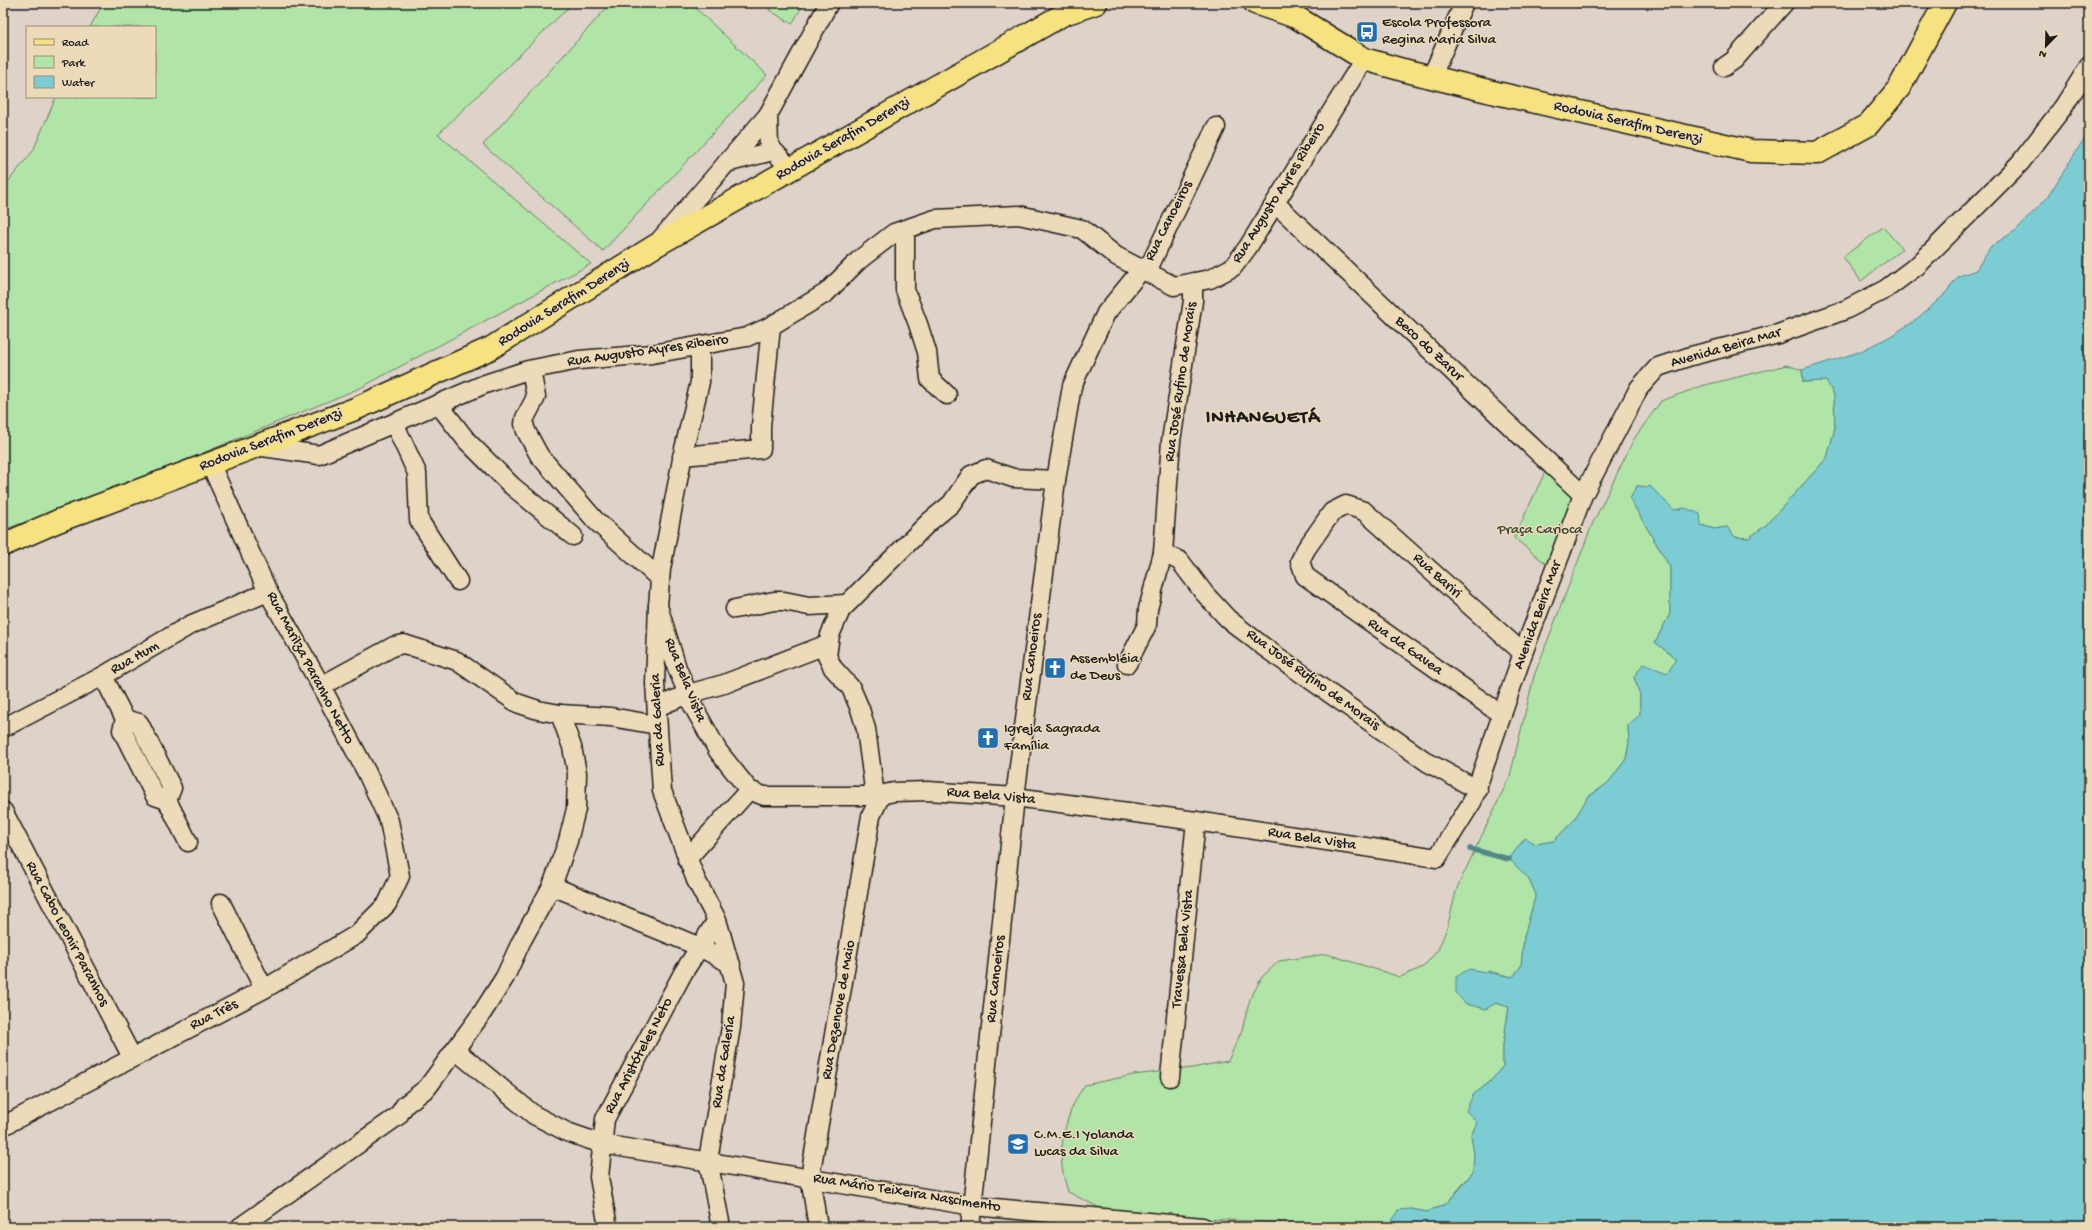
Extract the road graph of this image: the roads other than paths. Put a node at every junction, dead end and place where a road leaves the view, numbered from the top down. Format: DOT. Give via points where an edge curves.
graph roads {
  1 [pos="829,3"];
  2 [pos="1096,3"];
  3 [pos="1255,3"];
  4 [pos="1464,3"];
  5 [pos="1784,3"];
  6 [pos="1945,3"];
  7 [pos="1364,59"];
  8 [pos="2089,66"];
  9 [pos="1724,67"];
  10 [pos="1432,76"];
  11 [pos="768,115"];
  12 [pos="1216,127"];
  13 [pos="774,151"];
  14 [pos="726,163"];
  15 [pos="791,169"];
  16 [pos="711,181"];
  17 [pos="1275,203"];
  18 [pos="723,208"];
  19 [pos="905,229"];
  20 [pos="655,246"];
  21 [pos="1142,269"];
  22 [pos="1193,282"];
  23 [pos="771,326"];
  24 [pos="700,346"];
  25 [pos="531,370"];
  26 [pos="947,395"];
  27 [pos="439,406"];
  28 [pos="394,424"];
  29 [pos="256,446"];
  30 [pos="682,456"];
  31 [pos="210,463"];
  32 [pos="1056,480"];
  33 [pos="1582,495"];
  34 [pos="1346,504"];
  35 [pos="574,536"];
  36 [pos="3,545"];
  37 [pos="1163,553"];
  38 [pos="660,580"];
  39 [pos="458,581"];
  40 [pos="268,592"];
  41 [pos="846,604"];
  42 [pos="658,606"];
  43 [pos="735,609"];
  44 [pos="828,648"];
  45 [pos="1523,653"];
  46 [pos="1127,664"];
  47 [pos="103,676"];
  48 [pos="321,686"];
  49 [pos="688,694"];
  50 [pos="657,707"];
  51 [pos="560,714"];
  52 [pos="1502,715"];
  53 [pos="657,725"];
  54 [pos="3,728"];
  55 [pos="748,790"];
  56 [pos="878,795"];
  57 [pos="1475,796"];
  58 [pos="1015,797"];
  59 [pos="3,811"];
  60 [pos="1196,821"];
  61 [pos="188,842"];
  62 [pos="1437,858"];
  63 [pos="687,859"];
  64 [pos="400,876"];
  65 [pos="552,886"];
  66 [pos="221,903"];
  67 [pos="717,920"];
  68 [pos="700,947"];
  69 [pos="731,964"];
  70 [pos="264,989"];
  71 [pos="455,1050"];
  72 [pos="132,1057"];
  73 [pos="1170,1077"];
  74 [pos="3,1126"];
  75 [pos="602,1144"];
  76 [pos="708,1160"];
  77 [pos="810,1177"];
  78 [pos="973,1206"];
  79 [pos="240,1227"];
  80 [pos="608,1227"];
  81 [pos="721,1227"];
  82 [pos="818,1227"];
  83 [pos="970,1227"];
  84 [pos="1203,1227"];
  1 -- 11 [label="street"];
  2 -- 15 [label="main road, Rodovia Serafim Derenzi" via="1064,14"];
  3 -- 7 [label="main road, Rodovia Serafim Derenzi" via="1296,17"];
  4 -- 10 [label="street"];
  5 -- 9 [label="street" via="1734,60"];
  6 -- 10 [label="main road, Rodovia Serafim Derenzi" via="1899,88 1868,125 1816,153 1751,150 1497,94"];
  7 -- 10 [label="main road, Rodovia Serafim Derenzi"];
  7 -- 17 [label="street, Rua Augusto Ayres Ribeiro"];
  8 -- 33 [label="street, Avenida Beira Mar" via="2064,106 2020,163 1918,265 1886,289 1845,310 1778,334 1658,367 1639,388"];
  11 -- 13 [label="street" via="769,146"];
  11 -- 14 [label="street"];
  12 -- 21 [label="street, Rua Canoeiros" via="1151,263"];
  13 -- 14 [label="street"];
  13 -- 15 [label="street"];
  14 -- 16 [label="street"];
  15 -- 18 [label="main road, Rodovia Serafim Derenzi"];
  16 -- 18 [label="street"];
  16 -- 20 [label="street"];
  17 -- 22 [label="street, Rua Augusto Ayres Ribeiro" via="1233,268 1210,279"];
  17 -- 33 [label="street, Beco do Zarur"];
  18 -- 20 [label="main road, Rodovia Serafim Derenzi"];
  19 -- 21 [label="street, Rua Augusto Ayres Ribeiro" via="935,219 1019,215 1082,229 1116,256"];
  19 -- 23 [label="street, Rua Augusto Ayres Ribeiro" via="894,233 859,260 826,293"];
  19 -- 26 [label="street" via="905,290 926,352 930,379"];
  20 -- 29 [label="main road, Rodovia Serafim Derenzi" via="491,348 355,409"];
  21 -- 22 [label="street, Rua Augusto Ayres Ribeiro" via="1174,286"];
  21 -- 32 [label="street, Rua Canoeiros" via="1106,313 1072,386"];
  22 -- 37 [label="street, Rua José Rufino de Morais" via="1193,301 1171,441"];
  23 -- 24 [label="street, Rua Augusto Ayres Ribeiro" via="747,337"];
  23 -- 30 [label="street" via="761,449"];
  24 -- 25 [label="street, Rua Augusto Ayres Ribeiro" via="652,354 578,360"];
  24 -- 30 [label="street, Rua da Galeria" via="700,382"];
  25 -- 27 [label="street, Rua Augusto Ayres Ribeiro" via="485,384"];
  25 -- 38 [label="street" via="536,397 524,424 539,456 586,511"];
  27 -- 28 [label="street, Rua Augusto Ayres Ribeiro"];
  27 -- 35 [label="street" via="467,441 512,486"];
  28 -- 29 [label="street, Rua Augusto Ayres Ribeiro" via="319,455"];
  28 -- 39 [label="street" via="417,472 419,520"];
  29 -- 31 [label="main road, Rodovia Serafim Derenzi"];
  30 -- 38 [label="street, Rua da Galeria"];
  31 -- 36 [label="main road, Rodovia Serafim Derenzi" via="58,521"];
  31 -- 40 [label="street, Rua Marilza Paranho Netto"];
  32 -- 41 [label="street" via="1013,478 986,469 971,475 951,504 929,522"];
  32 -- 58 [label="street, Rua Canoeiros"];
  33 -- 45 [label="street, Avenida Beira Mar"];
  34 -- 45 [label="street, Rua Bariri" via="1364,511"];
  34 -- 52 [label="street, Rua da Gavea" via="1332,512 1306,549 1300,560 1305,576"];
  37 -- 46 [label="street, Rua José Rufino de Morais" via="1148,609 1147,625"];
  37 -- 57 [label="street, Rua José Rufino de Morais" via="1180,561 1228,619"];
  38 -- 42 [label="street, Rua da Galeria"];
  40 -- 47 [label="street, Rua Hum" via="190,626"];
  40 -- 48 [label="street, Rua Marilza Paranho Netto"];
  41 -- 43 [label="street" via="809,606 784,600"];
  41 -- 44 [label="street" via="830,635"];
  42 -- 49 [label="street, Rua Bela Vista" via="677,668"];
  42 -- 50 [label="street, Rua da Galeria" via="655,683"];
  44 -- 49 [label="street" via="820,647 724,684"];
  44 -- 56 [label="street" via="827,656 833,668 851,688 860,709"];
  45 -- 52 [label="street, Avenida Beira Mar"];
  47 -- 54 [label="street, Rua Hum"];
  47 -- 61 [label="street" via="125,719 139,723 172,788 167,800"];
  48 -- 51 [label="street" via="394,646 404,644 422,647 457,661 517,703"];
  48 -- 64 [label="street, Rua Marilza Paranho Netto" via="389,821"];
  49 -- 50 [label="street"];
  49 -- 55 [label="street, Rua Bela Vista" via="718,751"];
  50 -- 53 [label="street, Rua da Galeria"];
  51 -- 53 [label="street" via="611,717"];
  51 -- 65 [label="street" via="578,773 576,809"];
  52 -- 57 [label="street, Avenida Beira Mar"];
  53 -- 63 [label="street, Rua da Galeria" via="662,791"];
  55 -- 56 [label="street, Rua Bela Vista" via="764,796"];
  55 -- 63 [label="street"];
  56 -- 58 [label="street, Rua Bela Vista" via="928,791"];
  56 -- 77 [label="street, Rua Dezenove de Maio" via="871,816"];
  57 -- 62 [label="street, Avenida Beira Mar"];
  58 -- 60 [label="street, Rua Bela Vista"];
  58 -- 78 [label="street, Rua Canoeiros"];
  59 -- 72 [label="street, Rua Cabo Leonir Paranhos"];
  60 -- 62 [label="street, Rua Bela Vista"];
  60 -- 73 [label="street, Travessa Bela Vista"];
  63 -- 67 [label="street, Rua da Galeria"];
  64 -- 70 [label="street, Rua Três" via="387,904 356,935"];
  65 -- 68 [label="street"];
  65 -- 71 [label="street" via="505,976"];
  66 -- 70 [label="street"];
  67 -- 68 [label="street, Rua Aristóteles Neto"];
  67 -- 69 [label="street, Rua da Galeria"];
  68 -- 69 [label="street"];
  68 -- 75 [label="street, Rua Aristóteles Neto" via="683,973 605,1119"];
  69 -- 76 [label="street, Rua da Galeria" via="735,983 731,1027"];
  70 -- 72 [label="street, Rua Três"];
  71 -- 75 [label="street, Rua Mário Teixeira Nascimento" via="534,1115 567,1132"];
  71 -- 79 [label="street" via="427,1088 405,1105 398,1116"];
  72 -- 74 [label="street, Rua Três"];
  75 -- 76 [label="street, Rua Mário Teixeira Nascimento"];
  75 -- 80 [label="street, Rua Aristóteles Neto" via="599,1178"];
  76 -- 77 [label="street, Rua Mário Teixeira Nascimento"];
  76 -- 81 [label="street"];
  77 -- 78 [label="street, Rua Mário Teixeira Nascimento"];
  77 -- 82 [label="street, Rua Dezenove de Maio"];
  78 -- 83 [label="street, Rua Canoeiros"];
  78 -- 84 [label="street, Rua Mário Teixeira Nascimento"];
}
